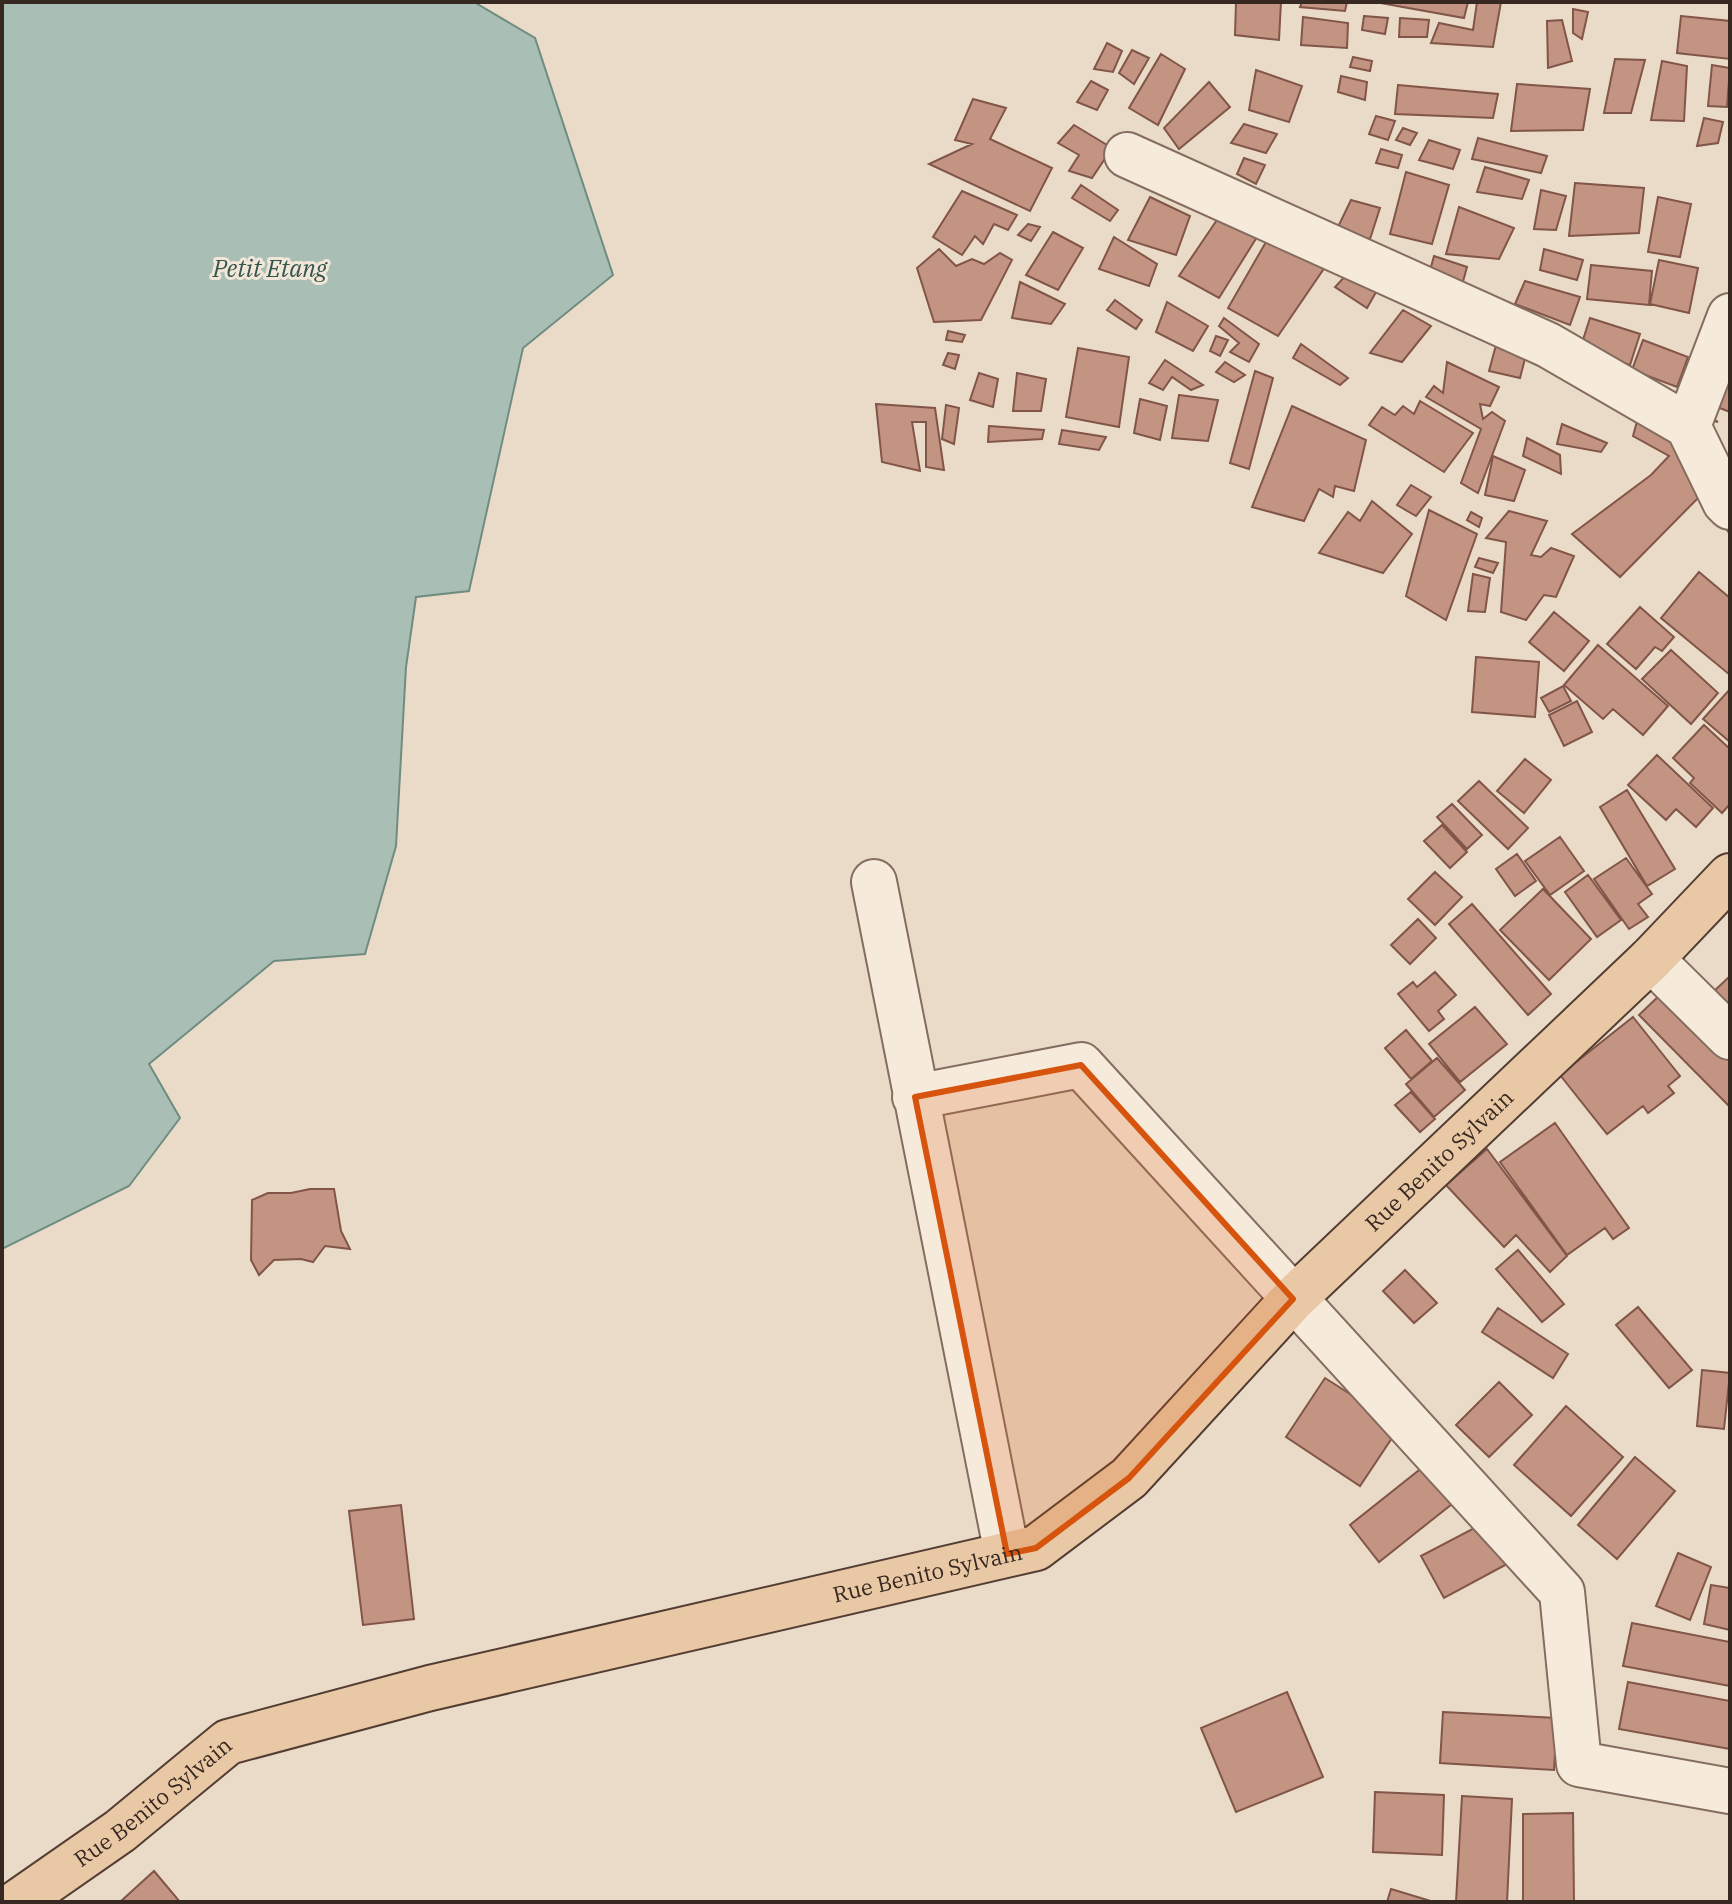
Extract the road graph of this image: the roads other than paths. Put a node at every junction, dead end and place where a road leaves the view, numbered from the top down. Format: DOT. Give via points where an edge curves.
graph roads {
  1 [pos="1127,155"];
  2 [pos="1730,316"];
  3 [pos="1688,426"];
  4 [pos="1730,507"];
  5 [pos="1730,876"];
  6 [pos="874,882"];
  7 [pos="1651,959"];
  8 [pos="1730,1037"];
  9 [pos="915,1097"];
  10 [pos="1293,1299"];
  11 [pos="1007,1554"];
  12 [pos="1730,1791"];
  13 [pos="18,1902"];
  1 -- 3 [label="street" via="1548,345"];
  2 -- 3 [label="street"];
  3 -- 4 [label="street"];
  5 -- 7 [label="main road, Rue Benito Sylvain"];
  6 -- 9 [label="street"];
  7 -- 8 [label="street"];
  7 -- 10 [label="main road, Rue Benito Sylvain"];
  9 -- 10 [label="street" via="1081,1065"];
  9 -- 11 [label="street"];
  10 -- 11 [label="main road, Rue Benito Sylvain" via="1129,1478 1036,1548"];
  10 -- 12 [label="street" via="1562,1592 1579,1764"];
  11 -- 13 [label="main road, Rue Benito Sylvain" via="430,1688 228,1742 120,1831"];
}
